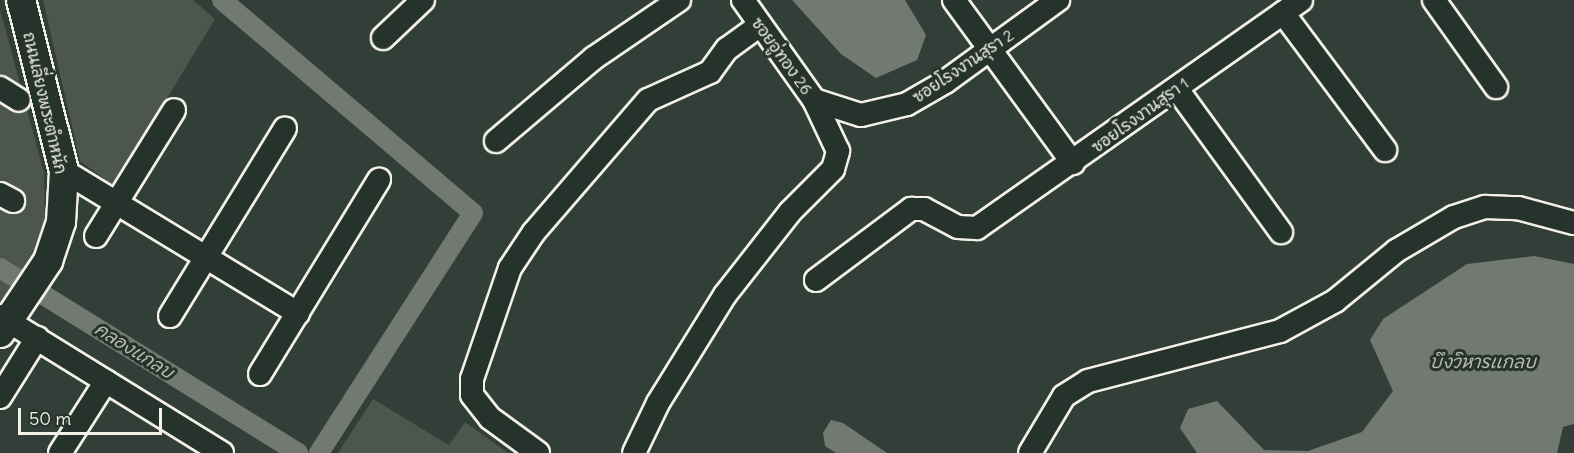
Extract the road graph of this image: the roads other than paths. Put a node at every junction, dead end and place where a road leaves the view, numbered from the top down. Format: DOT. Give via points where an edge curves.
graph roads {
  1 [pos="21,0"];
  2 [pos="423,0"];
  3 [pos="679,0"];
  4 [pos="743,0"];
  5 [pos="954,0"];
  6 [pos="1058,0"];
  7 [pos="1301,0"];
  8 [pos="1434,0"];
  9 [pos="1283,13"];
  10 [pos="760,25"];
  11 [pos="383,38"];
  12 [pos="990,49"];
  13 [pos="1496,87"];
  14 [pos="1177,89"];
  15 [pos="814,100"];
  16 [pos="174,110"];
  17 [pos="861,115"];
  18 [pos="285,128"];
  19 [pos="496,141"];
  20 [pos="1385,150"];
  21 [pos="1073,163"];
  22 [pos="64,171"];
  23 [pos="379,180"];
  24 [pos="116,203"];
  25 [pos="1574,223"];
  26 [pos="1281,232"];
  27 [pos="96,236"];
  28 [pos="205,257"];
  29 [pos="816,280"];
  30 [pos="298,313"];
  31 [pos="170,316"];
  32 [pos="6,320"];
  33 [pos="38,338"];
  34 [pos="260,374"];
  35 [pos="106,381"];
  36 [pos="0,398"];
  37 [pos="188,444"];
  38 [pos="60,453"];
  39 [pos="222,453"];
  40 [pos="538,453"];
  41 [pos="634,453"];
  42 [pos="1030,453"];
  1 -- 22 [label="street, ถนนเลี่ยงพระตำหนัก"];
  2 -- 11 [label="street"];
  3 -- 19 [label="street" via="594,58"];
  4 -- 10 [label="street, ซอยอู่ทอง 26"];
  5 -- 12 [label="street"];
  6 -- 12 [label="street, ซอยโรงงานสุรา 2"];
  7 -- 9 [label="street, ซอยโรงงานสุรา 1"];
  8 -- 13 [label="street"];
  9 -- 14 [label="street, ซอยโรงงานสุรา 1"];
  9 -- 20 [label="street"];
  10 -- 15 [label="street, ซอยอู่ทอง 26"];
  10 -- 40 [label="street" via="727,49 710,72 648,100 534,232 510,268 472,379 472,395 490,418"];
  12 -- 17 [label="street, ซอยโรงงานสุรา 2" via="907,104"];
  12 -- 21 [label="street"];
  14 -- 21 [label="street, ซอยโรงงานสุรา 1"];
  14 -- 26 [label="street"];
  15 -- 17 [label="street, ซอยอู่ทอง 26"];
  15 -- 41 [label="street" via="838,151 833,169 790,212 725,295 658,403"];
  16 -- 24 [label="street"];
  18 -- 28 [label="street"];
  21 -- 29 [label="street, ซอยโรงงานสุรา 1" via="977,228 958,227 924,209 911,209"];
  22 -- 24 [label="street"];
  22 -- 32 [label="street, ถนนเลี่ยงพระตำหนัก" via="61,222 48,261"];
  23 -- 30 [label="street"];
  24 -- 27 [label="street"];
  24 -- 28 [label="street"];
  25 -- 42 [label="street" via="1518,208 1485,207 1454,217 1396,251 1335,301 1280,331 1088,381 1064,396"];
  28 -- 30 [label="street"];
  28 -- 31 [label="street"];
  30 -- 34 [label="street"];
  32 -- 33 [label="street"];
  33 -- 35 [label="street"];
  33 -- 36 [label="street"];
  35 -- 37 [label="street"];
  35 -- 38 [label="street"];
  37 -- 39 [label="street"];
}
